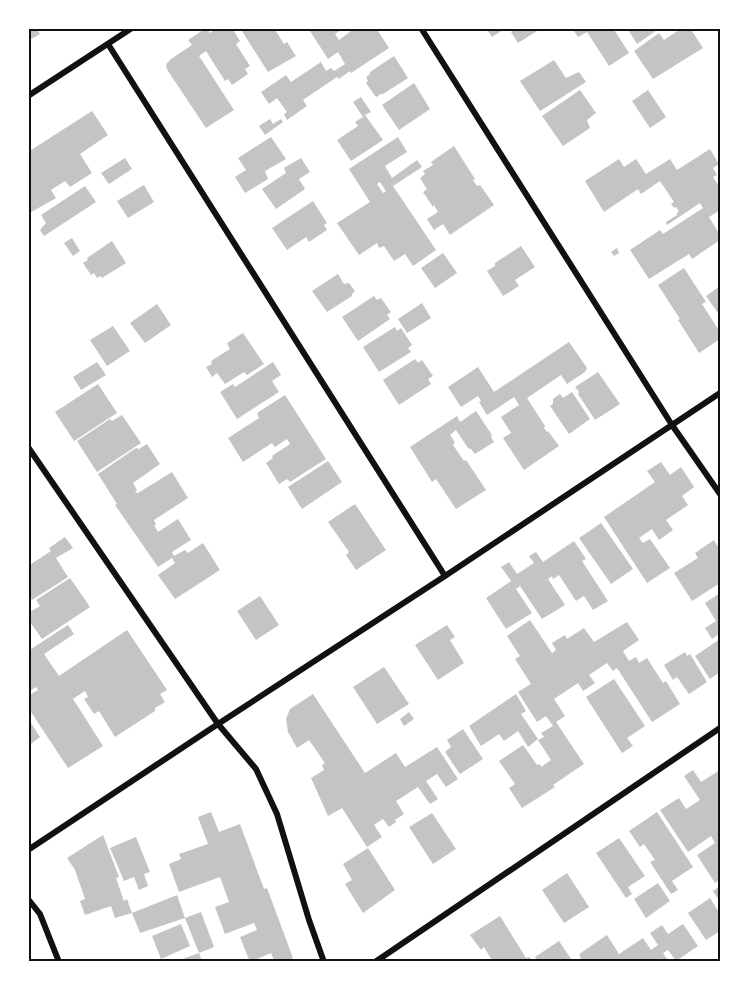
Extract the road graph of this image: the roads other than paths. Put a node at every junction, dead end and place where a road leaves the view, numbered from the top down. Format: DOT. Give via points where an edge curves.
graph roads {
  1 [pos="132,28"];
  2 [pos="421,28"];
  3 [pos="108,45"];
  4 [pos="28,96"];
  5 [pos="720,393"];
  6 [pos="672,425"];
  7 [pos="28,447"];
  8 [pos="720,494"];
  9 [pos="445,576"];
  10 [pos="218,724"];
  11 [pos="720,728"];
  12 [pos="28,850"];
  13 [pos="28,899"];
  14 [pos="59,962"];
  15 [pos="324,962"];
  16 [pos="375,962"];
  1 -- 3 [label="street"];
  2 -- 6 [label="street"];
  3 -- 4 [label="street"];
  3 -- 9 [label="street"];
  5 -- 6 [label="street"];
  6 -- 8 [label="street"];
  6 -- 9 [label="street"];
  7 -- 10 [label="street"];
  9 -- 10 [label="street"];
  10 -- 12 [label="street"];
  10 -- 15 [label="street" via="256,770 277,814"];
  11 -- 16 [label="street"];
  13 -- 14 [label="street" via="40,914"];
}
